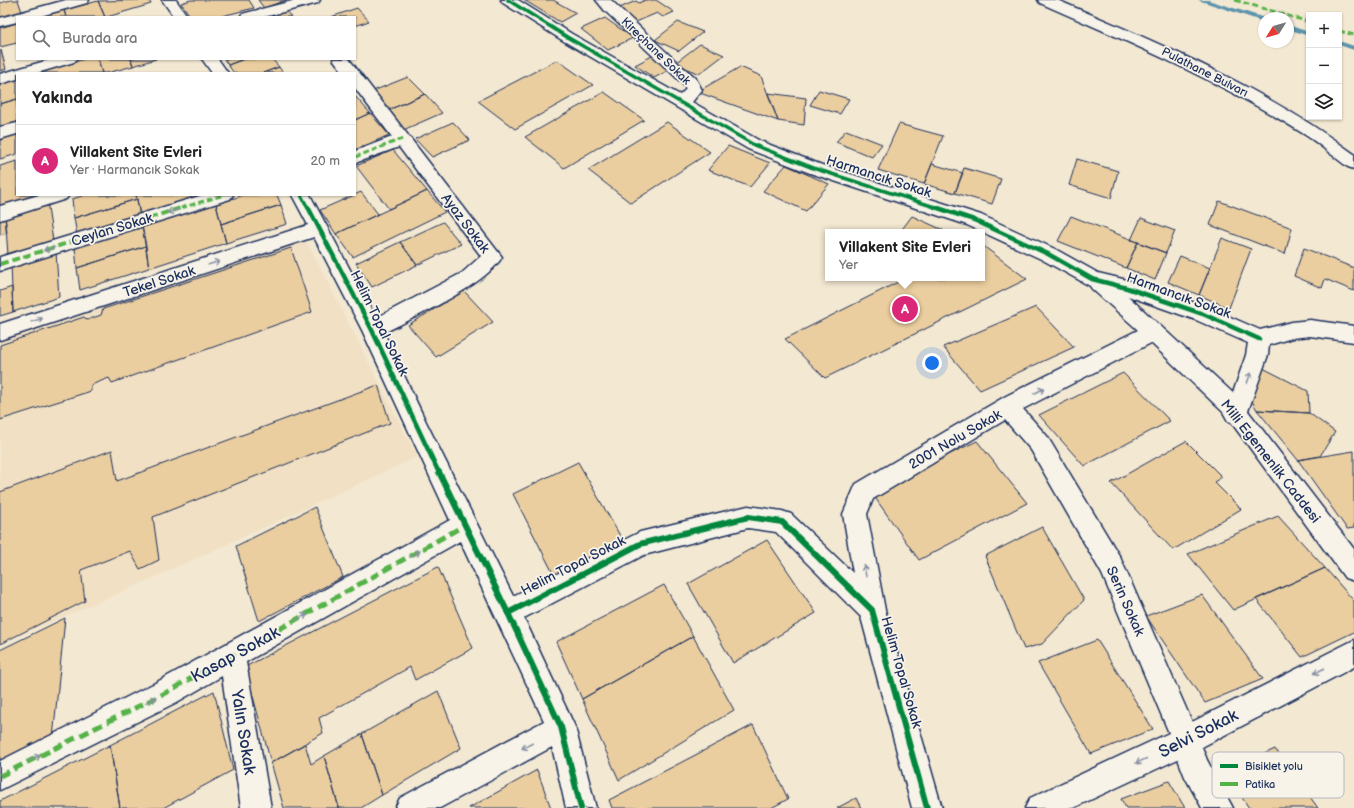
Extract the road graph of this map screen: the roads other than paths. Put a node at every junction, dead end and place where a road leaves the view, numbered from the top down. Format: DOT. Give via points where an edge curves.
graph roads {
  1 [pos="82,0"];
  2 [pos="169,0"];
  3 [pos="508,0"];
  4 [pos="604,0"];
  5 [pos="1045,0"];
  6 [pos="306,2"];
  7 [pos="22,16"];
  8 [pos="179,16"];
  9 [pos="251,16"];
  10 [pos="309,16"];
  11 [pos="16,18"];
  12 [pos="0,22"];
  13 [pos="65,60"];
  14 [pos="342,60"];
  15 [pos="22,72"];
  16 [pos="350,72"];
  17 [pos="16,74"];
  18 [pos="0,79"];
  19 [pos="356,81"];
  20 [pos="681,103"];
  21 [pos="16,128"];
  22 [pos="0,132"];
  23 [pos="402,139"];
  24 [pos="356,158"];
  25 [pos="1354,163"];
  26 [pos="56,196"];
  27 [pos="221,196"];
  28 [pos="302,196"];
  29 [pos="0,212"];
  30 [pos="318,229"];
  31 [pos="0,264"];
  32 [pos="1092,279"];
  33 [pos="372,330"];
  34 [pos="0,332"];
  35 [pos="1154,332"];
  36 [pos="1354,334"];
  37 [pos="1259,339"];
  38 [pos="1008,407"];
  39 [pos="1236,414"];
  40 [pos="465,525"];
  41 [pos="1354,569"];
  42 [pos="872,610"];
  43 [pos="508,613"];
  44 [pos="1354,653"];
  45 [pos="232,656"];
  46 [pos="561,727"];
  47 [pos="1186,740"];
  48 [pos="0,776"];
  49 [pos="1212,797"];
  50 [pos="1212,798"];
  51 [pos="256,808"];
  52 [pos="410,808"];
  53 [pos="581,808"];
  54 [pos="927,808"];
  55 [pos="1040,808"];
  56 [pos="1218,808"];
  1 -- 7 [label="street"];
  2 -- 8 [label="street"];
  3 -- 20 [label="street, Harmancık Sokak"];
  4 -- 20 [label="street, Kireçhane Sokak" via="689,80 694,90"];
  5 -- 25 [label="street, Pulathane Bulvarı" via="1163,51 1251,95 1314,133"];
  6 -- 9 [label="street"];
  6 -- 10 [label="street"];
  11 -- 12 [label="street"];
  13 -- 15 [label="street"];
  14 -- 16 [label="street, Ayaz Sokak"];
  17 -- 18 [label="street"];
  19 -- 23 [label="street, Ayaz Sokak"];
  20 -- 32 [label="street, Harmancık Sokak" via="754,145 816,169 974,220 1048,254"];
  21 -- 22 [label="street"];
  23 -- 24 [label="street"];
  23 -- 33 [label="street, Ayaz Sokak" via="492,257 469,278"];
  26 -- 29 [label="street"];
  27 -- 31 [label="street, Ceylan Sokak, one-way"];
  28 -- 30 [label="street, Helim Topal Sokak"];
  30 -- 33 [label="street, Helim Topal Sokak"];
  34 -- 30 [label="street, Tekel Sokak, one-way"];
  32 -- 35 [label="street, Milli Egemenlik Caddesi"];
  32 -- 37 [label="street, Harmancık Sokak" via="1203,314"];
  33 -- 40 [label="street, Helim Topal Sokak"];
  38 -- 35 [label="street, 2001 Nolu Sokak, one-way"];
  35 -- 39 [label="street, Milli Egemenlik Caddesi" via="1231,405"];
  36 -- 37 [label="street" via="1310,328"];
  39 -- 37 [label="street, one-way" via="1258,355"];
  42 -- 38 [label="street, 2001 Nolu Sokak, one-way" via="855,514 864,492"];
  38 -- 47 [label="street, Serin Sokak" via="1039,444 1111,566"];
  39 -- 41 [label="street, Milli Egemenlik Caddesi"];
  40 -- 43 [label="street, Helim Topal Sokak"];
  45 -- 40 [label="street, Kasap Sokak, one-way"];
  42 -- 43 [label="street, Helim Topal Sokak" via="814,550 782,522 748,517 640,544"];
  42 -- 54 [label="street, Helim Topal Sokak"];
  43 -- 46 [label="street"];
  44 -- 47 [label="street, Selvi Sokak, one-way"];
  48 -- 45 [label="street, Kasap Sokak, one-way" via="167,692"];
  45 -- 51 [label="street, Yalın Sokak"];
  46 -- 52 [label="street, one-way"];
  46 -- 53 [label="street"];
  47 -- 49 [label="street, Serin Sokak" via="1195,767"];
  47 -- 55 [label="street, Selvi Sokak, one-way"];
  50 -- 56 [label="street, Serin Sokak"];
}
